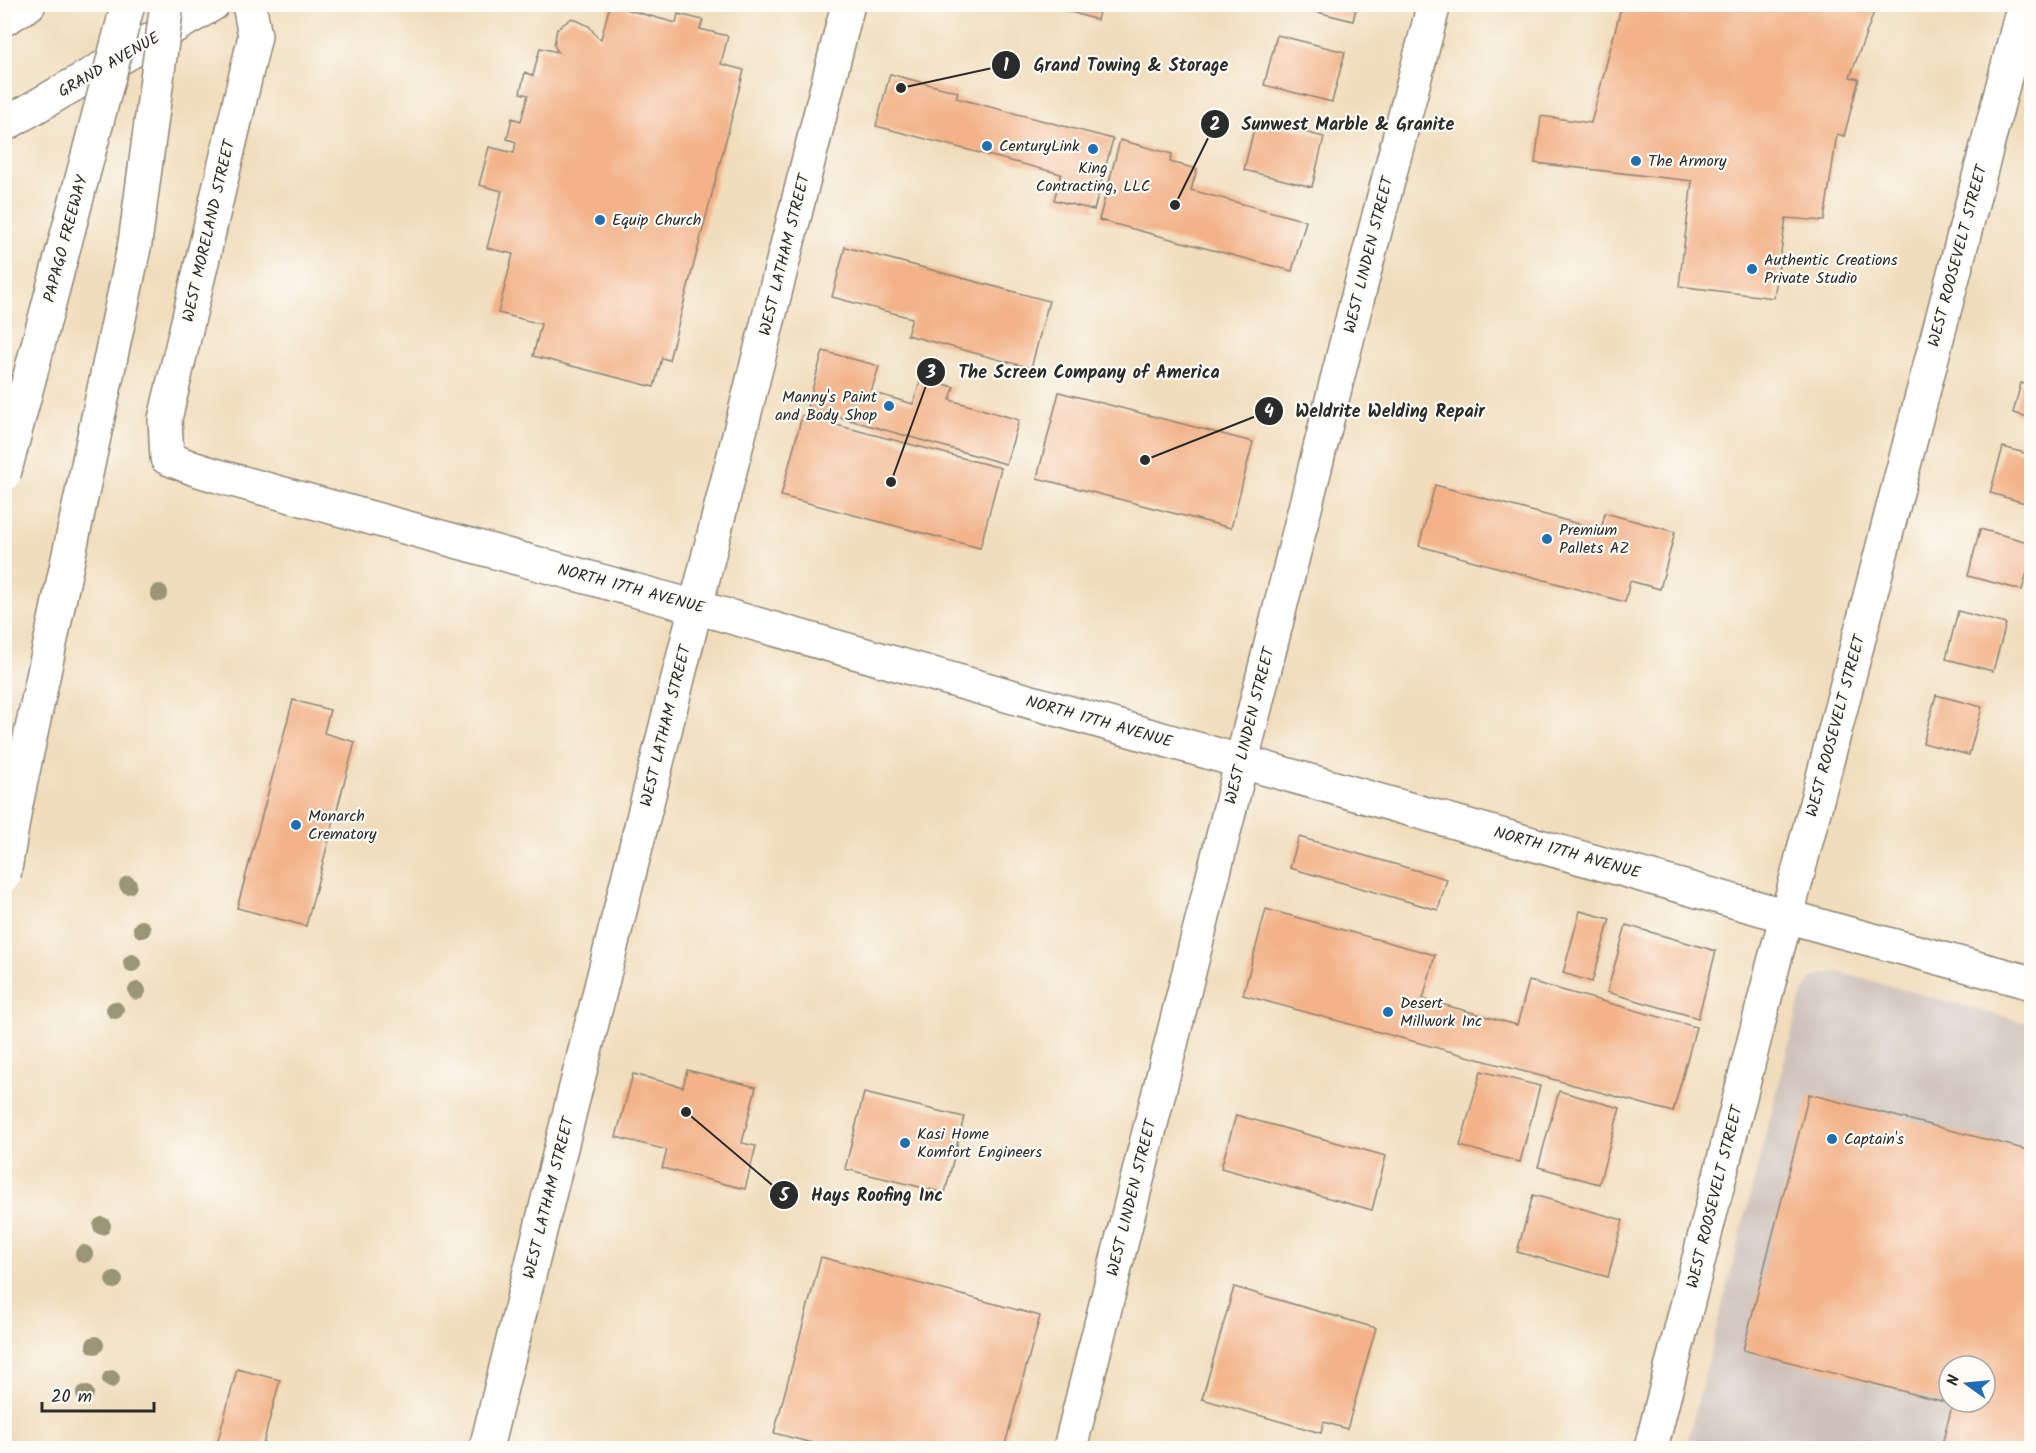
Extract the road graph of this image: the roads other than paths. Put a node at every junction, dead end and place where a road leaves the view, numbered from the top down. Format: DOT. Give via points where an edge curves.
graph roads {
  1 [pos="29,4"];
  2 [pos="128,4"];
  3 [pos="167,4"];
  4 [pos="213,4"];
  5 [pos="249,4"];
  6 [pos="848,4"];
  7 [pos="1434,4"];
  8 [pos="2024,4"];
  9 [pos="4,19"];
  10 [pos="4,125"];
  11 [pos="167,458"];
  12 [pos="4,474"];
  13 [pos="696,607"];
  14 [pos="1241,762"];
  15 [pos="4,875"];
  16 [pos="1788,915"];
  17 [pos="2031,983"];
  18 [pos="486,1449"];
  19 [pos="1070,1449"];
  20 [pos="1651,1449"];
  1 -- 9 [label="main road"];
  2 -- 12 [label="main road, PAPAGO FREEWAY, bridge"];
  3 -- 15 [label="main road, bridge" via="135,243"];
  4 -- 10 [label="main road, GRAND AVENUE"];
  5 -- 11 [label="main road, WEST MORELAND STREET" via="255,36 165,419"];
  6 -- 13 [label="main road, WEST LATHAM STREET"];
  7 -- 14 [label="main road, WEST LINDEN STREET"];
  8 -- 16 [label="main road, WEST ROOSEVELT STREET"];
  11 -- 13 [label="main road, NORTH 17TH AVENUE" via="229,479"];
  13 -- 14 [label="main road, NORTH 17TH AVENUE"];
  13 -- 18 [label="main road, WEST LATHAM STREET"];
  14 -- 16 [label="main road, NORTH 17TH AVENUE"];
  14 -- 19 [label="main road, WEST LINDEN STREET"];
  16 -- 17 [label="main road, NORTH 17TH AVENUE"];
  16 -- 20 [label="main road, WEST ROOSEVELT STREET"];
}
